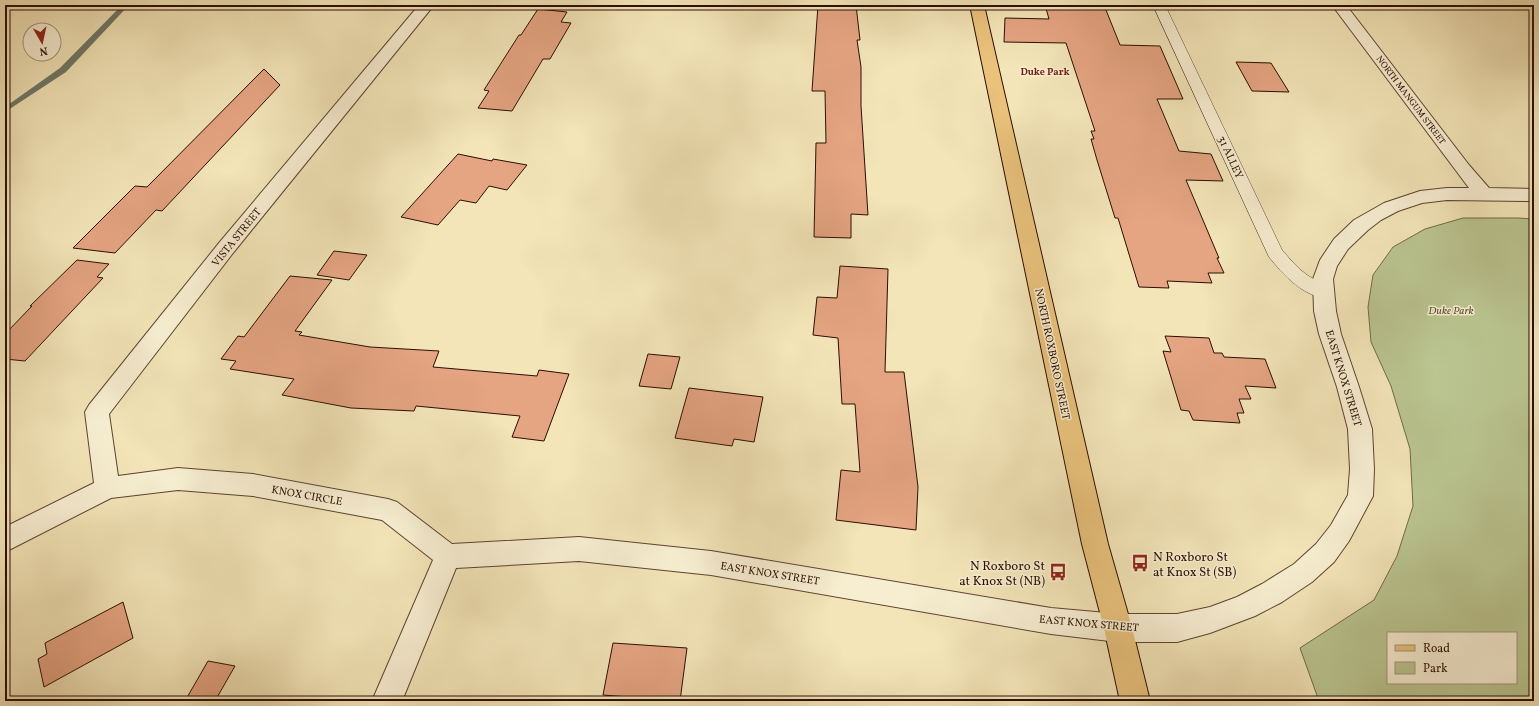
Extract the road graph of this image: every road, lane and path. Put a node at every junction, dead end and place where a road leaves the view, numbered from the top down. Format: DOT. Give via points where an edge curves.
graph roads {
  1 [pos="427,5"];
  2 [pos="977,5"];
  3 [pos="1159,5"];
  4 [pos="1339,5"];
  5 [pos="1484,194"];
  6 [pos="1534,195"];
  7 [pos="1324,291"];
  8 [pos="107,488"];
  9 [pos="5,540"];
  10 [pos="448,556"];
  11 [pos="1118,628"];
  12 [pos="387,701"];
  13 [pos="1135,701"];
  1 -- 8 [label="street, VISTA STREET" via="226,248 97,412"];
  2 -- 11 [label="main road, NORTH ROXBORO STREET" via="1095,544"];
  3 -- 7 [label="lane, 31 ALLEY" via="1275,253 1290,272 1310,287"];
  4 -- 5 [label="street, NORTH MANGUM STREET"];
  5 -- 6 [label="street, EAST KNOX STREET"];
  5 -- 7 [label="street, EAST KNOX STREET" via="1420,197 1391,206 1374,216 1341,244 1327,265 1323,279"];
  7 -- 11 [label="street, EAST KNOX STREET" via="1330,334 1360,429 1360,496 1340,533 1325,553 1304,573 1246,607 1177,628"];
  8 -- 9 [label="street, KNOX CIRCLE"];
  8 -- 10 [label="street, KNOX CIRCLE" via="178,479 253,486 388,510"];
  10 -- 11 [label="street, EAST KNOX STREET" via="579,549 711,563 1051,621"];
  10 -- 12 [label="street"];
  11 -- 13 [label="main road, NORTH ROXBORO STREET"];
}
